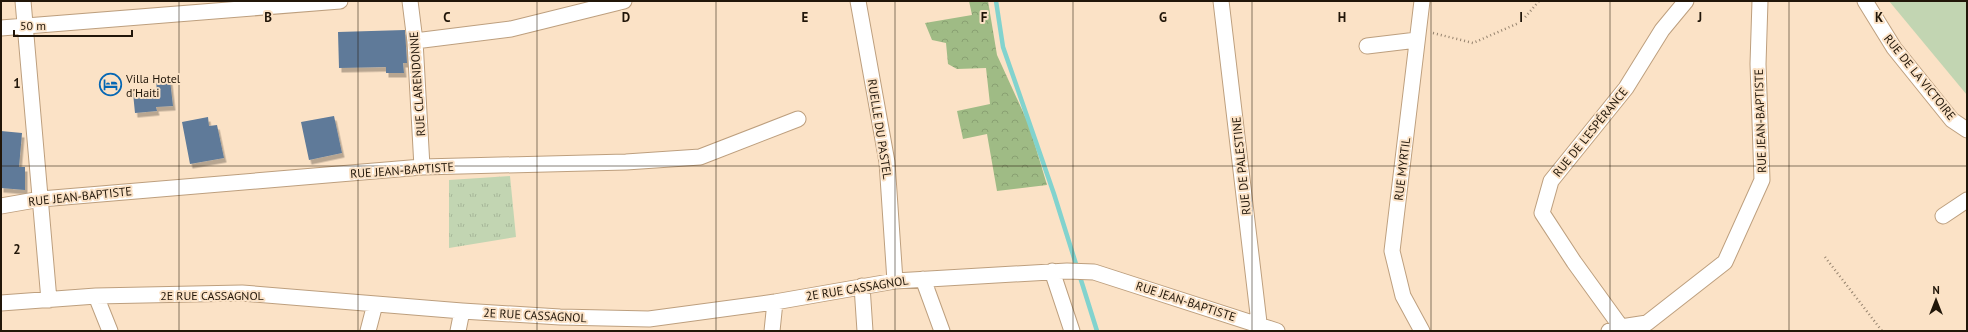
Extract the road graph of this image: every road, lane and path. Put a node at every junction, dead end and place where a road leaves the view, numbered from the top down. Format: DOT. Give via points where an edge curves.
graph roads {
  1 [pos="22,1"];
  2 [pos="340,1"];
  3 [pos="410,1"];
  4 [pos="624,1"];
  5 [pos="858,1"];
  6 [pos="1221,1"];
  7 [pos="1422,1"];
  8 [pos="1539,1"];
  9 [pos="1686,1"];
  10 [pos="1760,1"];
  11 [pos="1865,1"];
  12 [pos="23,25"];
  13 [pos="1,28"];
  14 [pos="1418,35"];
  15 [pos="415,41"];
  16 [pos="1367,46"];
  17 [pos="798,119"];
  18 [pos="1967,130"];
  19 [pos="422,167"];
  20 [pos="41,199"];
  21 [pos="1967,200"];
  22 [pos="1,206"];
  23 [pos="1943,216"];
  24 [pos="1825,257"];
  25 [pos="1052,271"];
  26 [pos="1067,271"];
  27 [pos="923,279"];
  28 [pos="895,281"];
  29 [pos="862,286"];
  30 [pos="96,296"];
  31 [pos="49,300"];
  32 [pos="775,302"];
  33 [pos="1,303"];
  34 [pos="374,304"];
  35 [pos="462,311"];
  36 [pos="559,324"];
  37 [pos="649,325"];
  38 [pos="1650,327"];
  39 [pos="1259,328"];
  40 [pos="1615,329"];
  41 [pos="110,331"];
  42 [pos="368,331"];
  43 [pos="458,331"];
  44 [pos="772,331"];
  45 [pos="865,331"];
  46 [pos="942,331"];
  47 [pos="1072,331"];
  48 [pos="1277,331"];
  49 [pos="1422,331"];
  50 [pos="1882,331"];
  1 -- 12 [label="street"];
  2 -- 12 [label="street"];
  3 -- 15 [label="street, RUE CLARENDONNE"];
  4 -- 15 [label="street" via="511,29"];
  5 -- 28 [label="street, RUELLE DU PASTEL" via="887,162"];
  6 -- 39 [label="street, RUE DE PALESTINE"];
  7 -- 14 [label="street, RUE MYRTIL"];
  8 -- 14 [label="path" via="1521,22 1473,43"];
  9 -- 40 [label="street, RUE DE L'ESPÉRANCE" via="1662,30 1626,88 1551,181 1542,213"];
  10 -- 38 [label="street, RUE JEAN-BAPTISTE" via="1758,64 1762,180 1725,262"];
  11 -- 18 [label="street, RUE DE LA VICTOIRE" via="1894,48 1952,120"];
  12 -- 13 [label="street"];
  12 -- 20 [label="street"];
  14 -- 16 [label="street"];
  14 -- 49 [label="street, RUE MYRTIL" via="1392,252 1403,296"];
  15 -- 19 [label="street, RUE CLARENDONNE"];
  17 -- 19 [label="street, RUE JEAN-BAPTISTE" via="700,157 626,162"];
  19 -- 20 [label="street, RUE JEAN-BAPTISTE"];
  20 -- 22 [label="street, RUE JEAN-BAPTISTE"];
  20 -- 31 [label="street"];
  21 -- 23 [label="street"];
  24 -- 50 [label="path"];
  25 -- 26 [label="street, 2E RUE CASSAGNOL"];
  25 -- 27 [label="street, 2E RUE CASSAGNOL"];
  25 -- 47 [label="street"];
  26 -- 39 [label="street, RUE JEAN-BAPTISTE" via="1094,272"];
  27 -- 28 [label="street, 2E RUE CASSAGNOL"];
  27 -- 46 [label="street"];
  28 -- 29 [label="street, 2E RUE CASSAGNOL"];
  29 -- 32 [label="street, 2E RUE CASSAGNOL"];
  29 -- 45 [label="street"];
  30 -- 31 [label="street, 2E RUE CASSAGNOL"];
  30 -- 34 [label="street, 2E RUE CASSAGNOL" via="242,293"];
  30 -- 41 [label="street"];
  31 -- 33 [label="street, 2E RUE CASSAGNOL"];
  32 -- 37 [label="street, 2E RUE CASSAGNOL"];
  32 -- 44 [label="street"];
  34 -- 35 [label="street, 2E RUE CASSAGNOL"];
  34 -- 42 [label="street"];
  35 -- 36 [label="street, 2E RUE CASSAGNOL"];
  35 -- 43 [label="street"];
  36 -- 37 [label="street, 2E RUE CASSAGNOL"];
  38 -- 40 [label="street, RUE JEAN-BAPTISTE"];
  39 -- 48 [label="street, RUE JEAN-BAPTISTE"];
}
